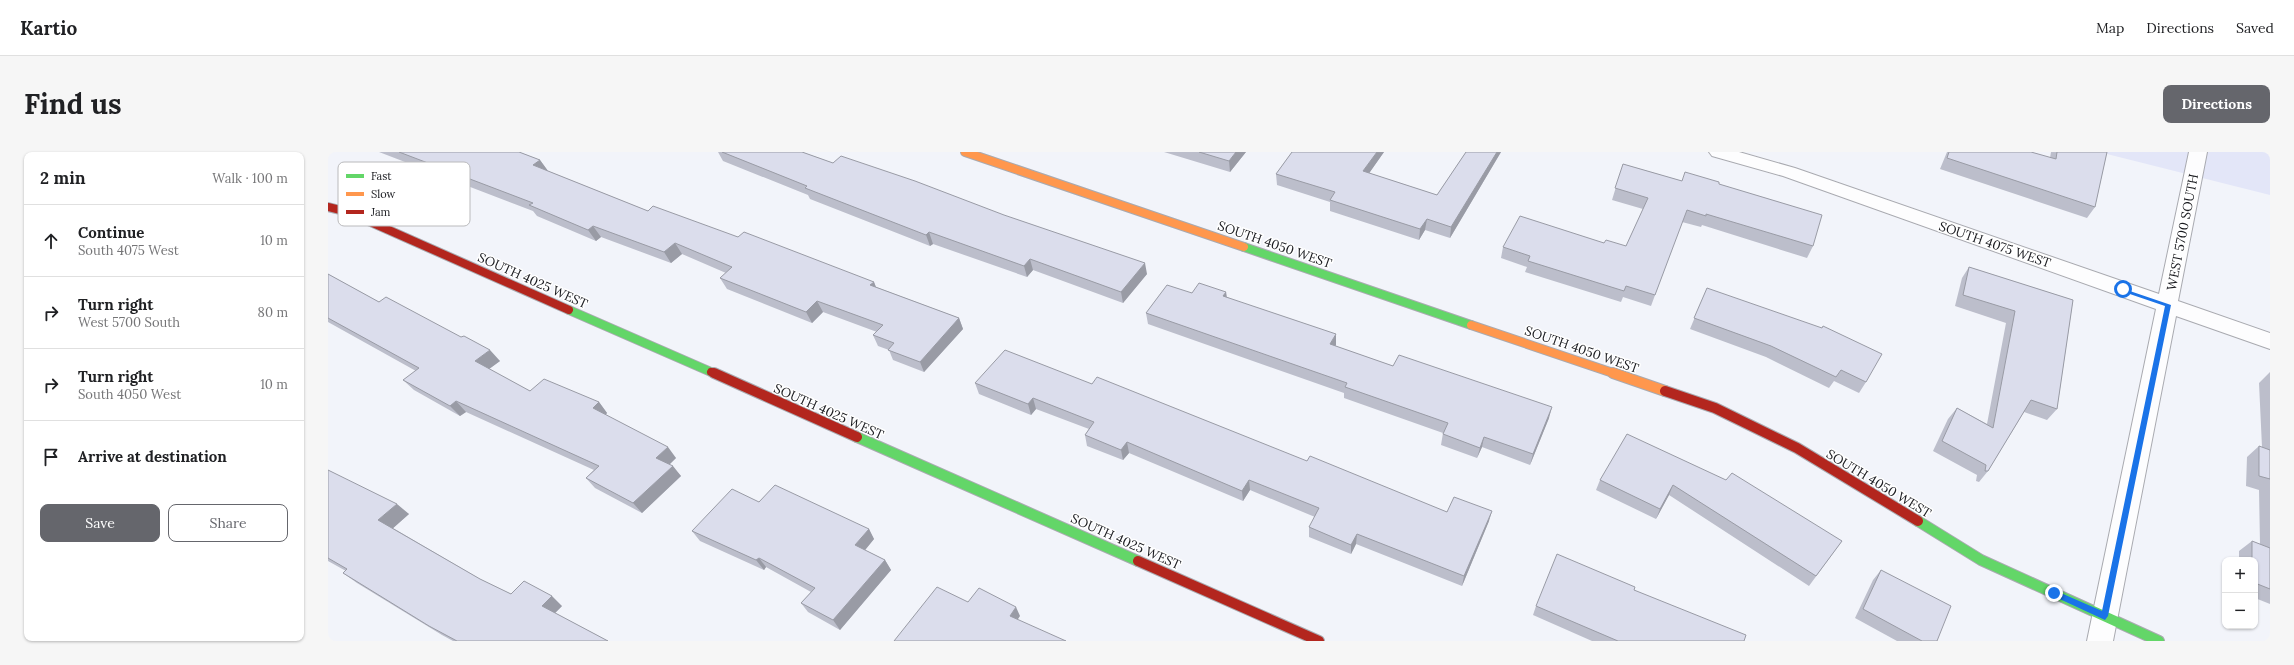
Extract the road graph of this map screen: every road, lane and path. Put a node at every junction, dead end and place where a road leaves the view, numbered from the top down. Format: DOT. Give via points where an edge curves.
graph roads {
  1 [pos="965,152"];
  2 [pos="1718,152"];
  3 [pos="2198,152"];
  4 [pos="328,207"];
  5 [pos="338,210"];
  6 [pos="380,226"];
  7 [pos="2168,305"];
  8 [pos="2270,341"];
  9 [pos="2105,616"];
  10 [pos="1319,641"];
  11 [pos="2100,641"];
  12 [pos="2159,641"];
  1 -- 9 [label="street, SOUTH 4050 WEST" via="1715,408 1797,448 1981,560"];
  2 -- 7 [label="street, SOUTH 4075 WEST" via="1789,172"];
  3 -- 7 [label="street, WEST 5700 SOUTH"];
  4 -- 5 [label="street, SOUTH 4025 WEST"];
  6 -- 10 [label="street, SOUTH 4025 WEST"];
  7 -- 8 [label="street, SOUTH 4075 WEST"];
  7 -- 9 [label="street, WEST 5700 SOUTH"];
  9 -- 11 [label="street, WEST 5700 SOUTH"];
  9 -- 12 [label="street, SOUTH 4050 WEST"];
}
